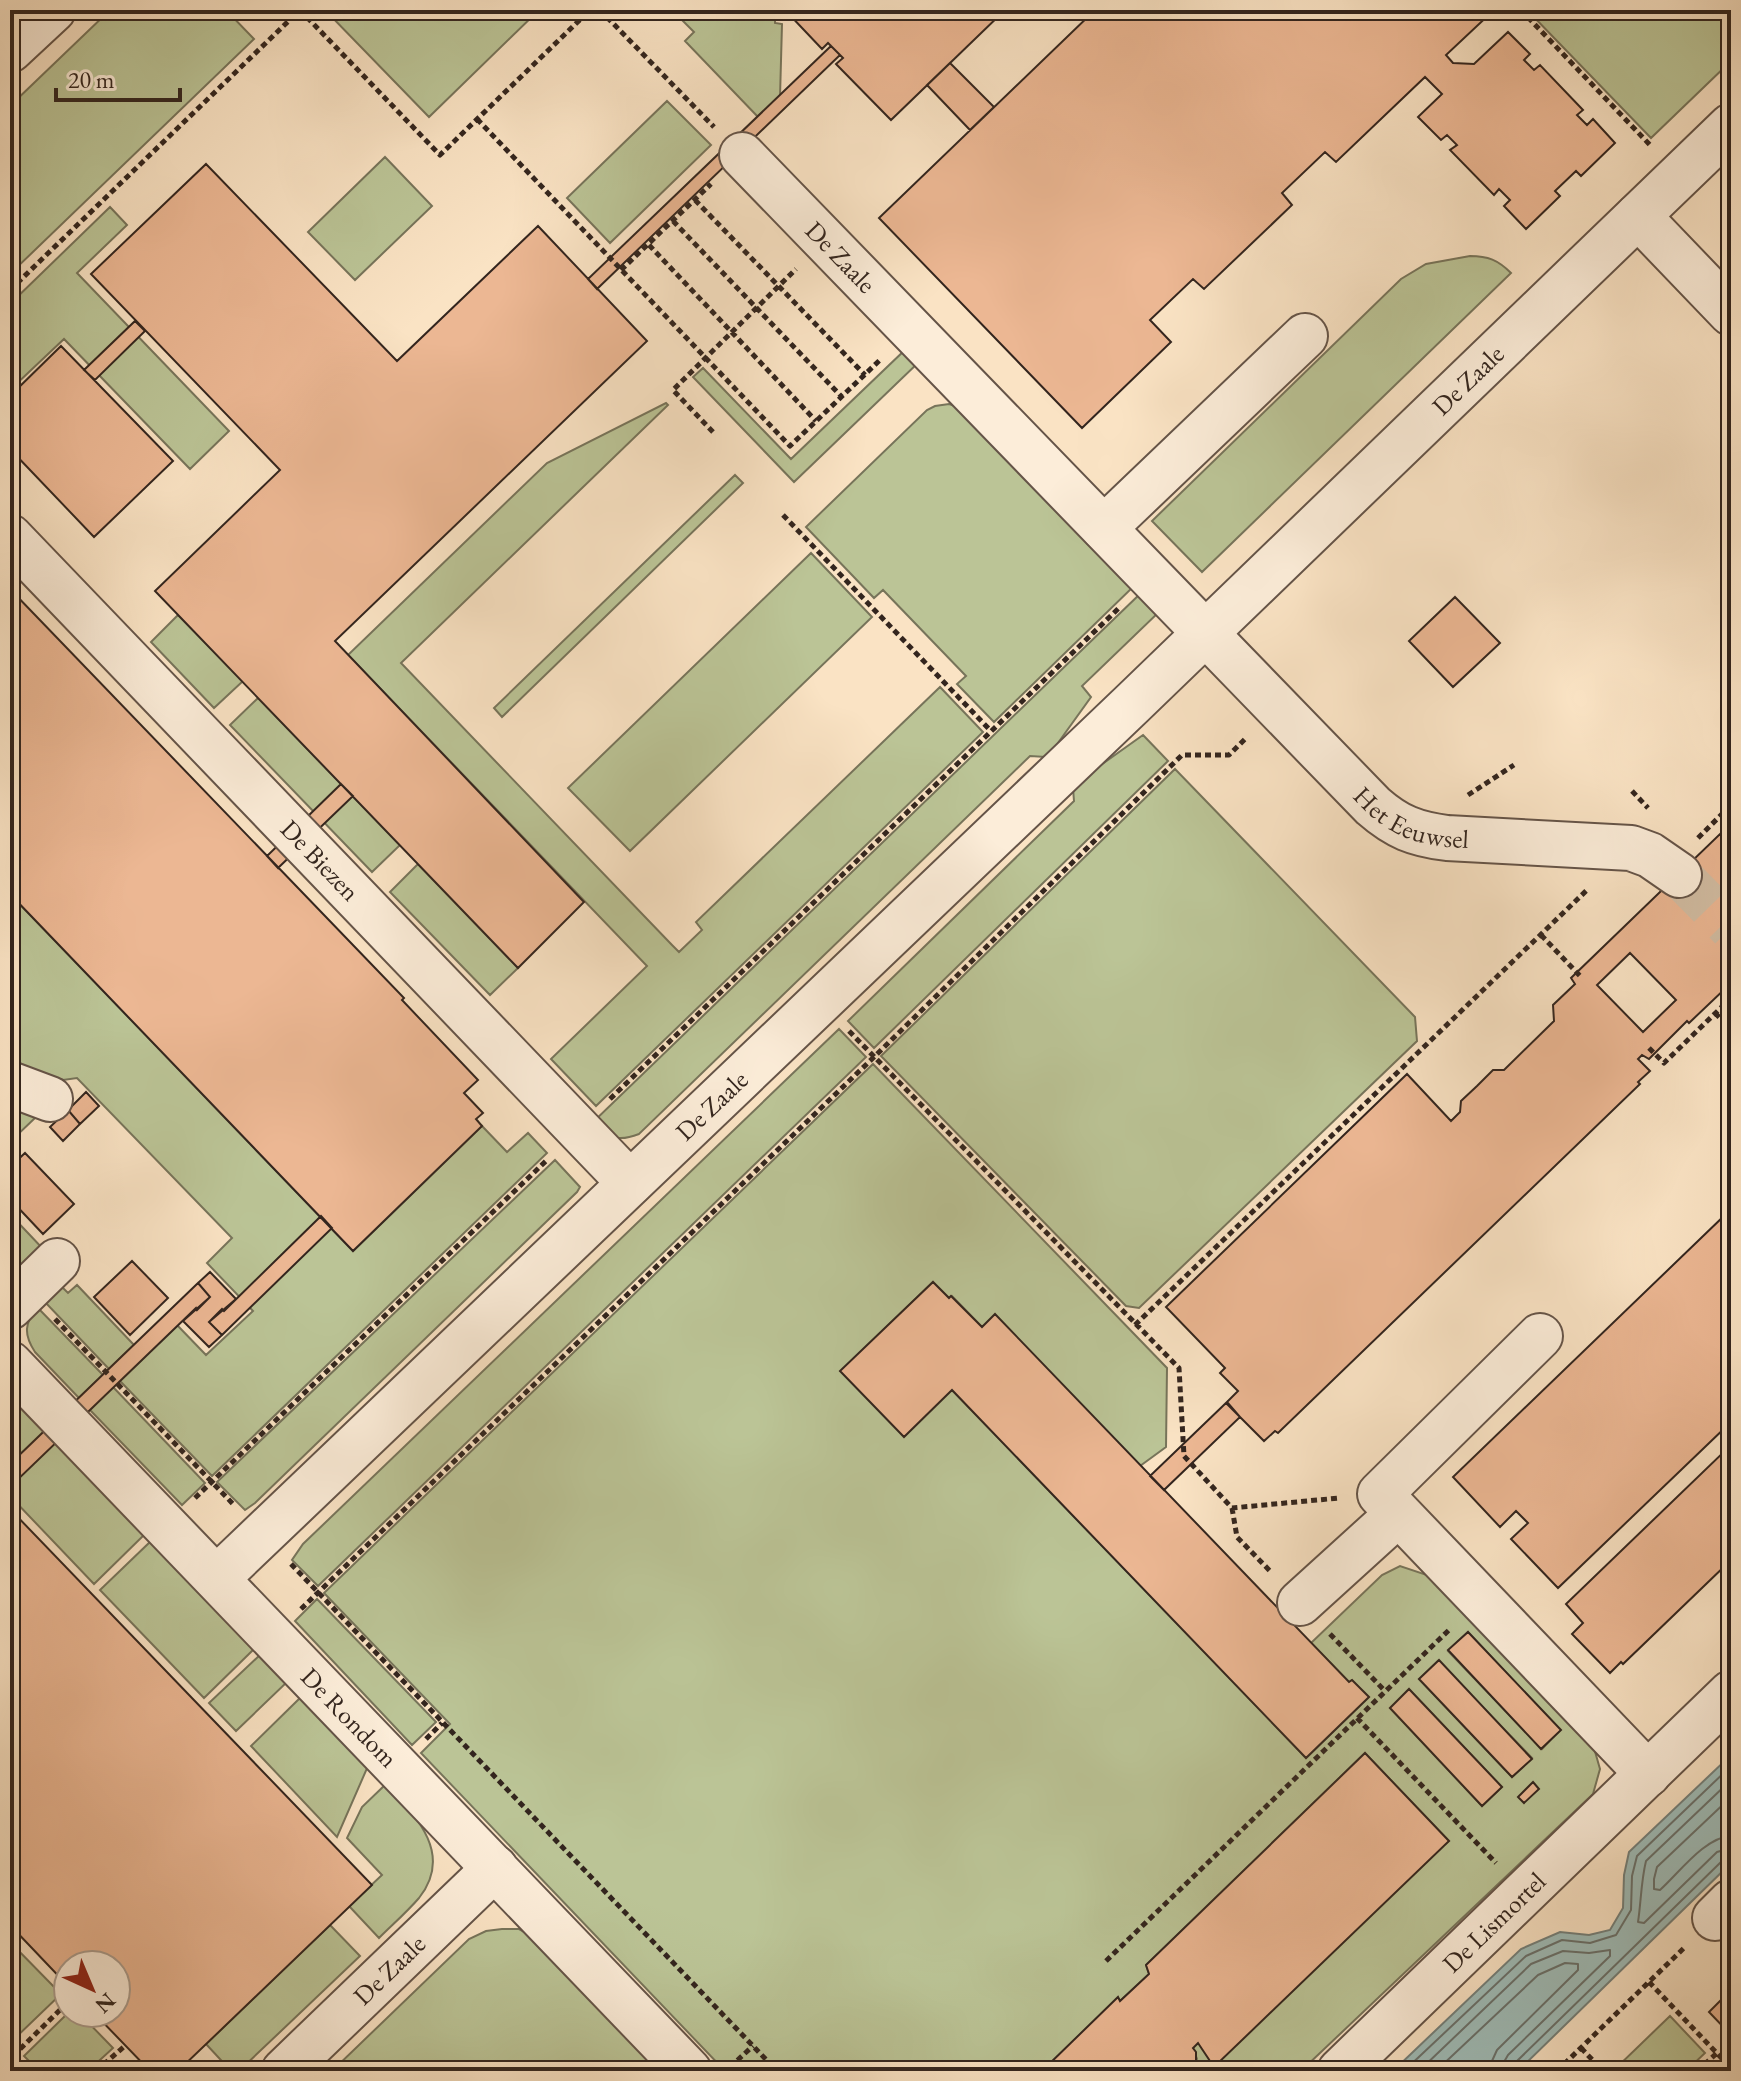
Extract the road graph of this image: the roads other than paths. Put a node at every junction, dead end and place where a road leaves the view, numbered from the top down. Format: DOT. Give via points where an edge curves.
graph roads {
  1 [pos="53,10"];
  2 [pos="10,50"];
  3 [pos="1731,126"];
  4 [pos="742,155"];
  5 [pos="1638,216"];
  6 [pos="1731,313"];
  7 [pos="1305,336"];
  8 [pos="1104,528"];
  9 [pos="10,537"];
  10 [pos="1206,633"];
  11 [pos="1679,875"];
  12 [pos="10,1084"];
  13 [pos="50,1099"];
  14 [pos="630,1183"];
  15 [pos="1540,1336"];
  16 [pos="10,1364"];
  17 [pos="1389,1504"];
  18 [pos="217,1578"];
  19 [pos="1300,1603"];
  20 [pos="1731,1693"];
  21 [pos="1648,1774"];
  22 [pos="495,1868"];
  23 [pos="284,2071"];
  24 [pos="689,2071"];
  25 [pos="1340,2071"];
  1 -- 2 [label="street"];
  3 -- 5 [label="street, De Zaale"];
  4 -- 8 [label="street, De Zaale"];
  5 -- 6 [label="street"];
  5 -- 10 [label="street, De Zaale"];
  7 -- 8 [label="street"];
  8 -- 10 [label="street, De Zaale"];
  9 -- 14 [label="street, De Biezen"];
  10 -- 11 [label="street, Het Eeuwsel" via="1390,820 1447,838 1631,848"];
  10 -- 14 [label="street, De Zaale"];
  12 -- 13 [label="street"];
  14 -- 18 [label="street, De Zaale"];
  15 -- 17 [label="street"];
  16 -- 18 [label="street, De Rondom"];
  17 -- 19 [label="street"];
  17 -- 21 [label="street"];
  18 -- 22 [label="street, De Rondom"];
  20 -- 21 [label="street, De Lismortel"];
  21 -- 25 [label="street, De Lismortel"];
  22 -- 23 [label="street, De Zaale"];
  22 -- 24 [label="street, De Rondom"];
}
